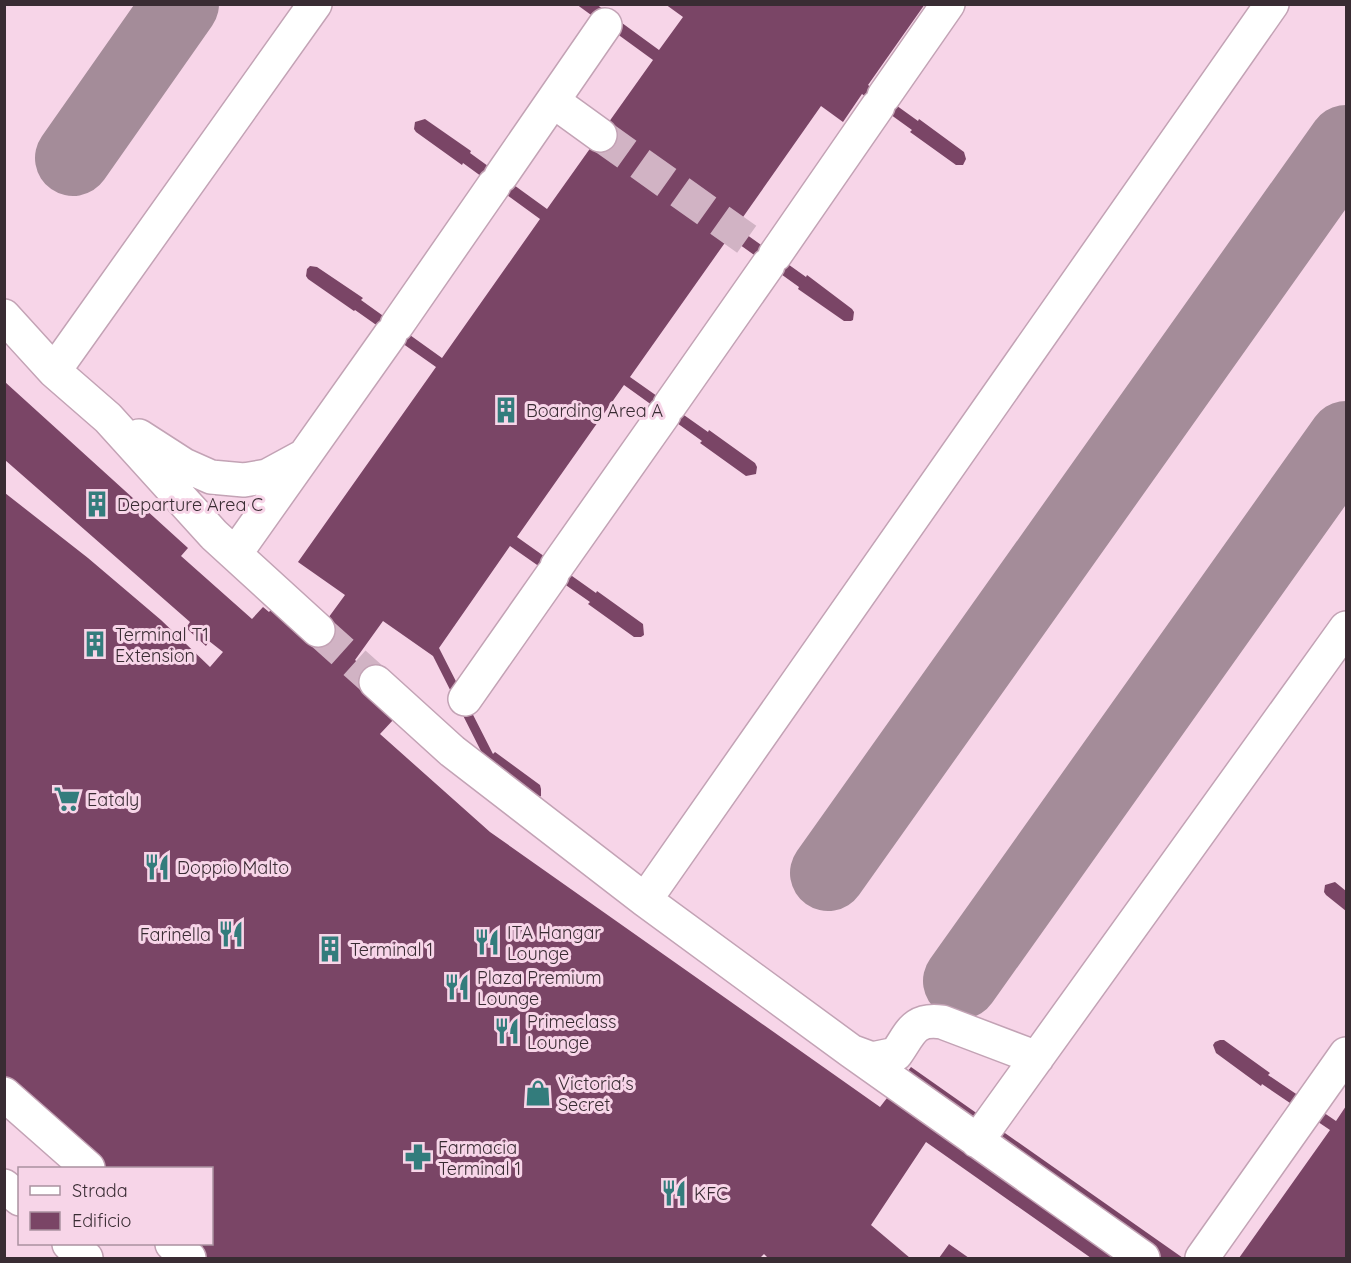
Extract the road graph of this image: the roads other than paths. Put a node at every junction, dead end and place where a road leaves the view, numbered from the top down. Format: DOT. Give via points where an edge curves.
graph roads {
  1 [pos="315,4"];
  2 [pos="948,4"];
  3 [pos="1272,4"];
  4 [pos="612,15"];
  5 [pos="553,101"];
  6 [pos="600,135"];
  7 [pos="4,316"];
  8 [pos="54,371"];
  9 [pos="108,418"];
  10 [pos="306,455"];
  11 [pos="235,555"];
  12 [pos="1347,628"];
  13 [pos="318,630"];
  14 [pos="376,682"];
  15 [pos="437,738"];
  16 [pos="645,900"];
  17 [pos="851,1051"];
  18 [pos="1347,1054"];
  19 [pos="1036,1058"];
  20 [pos="4,1094"];
  21 [pos="977,1141"];
  22 [pos="87,1167"];
  23 [pos="4,1186"];
  24 [pos="18,1197"];
  25 [pos="70,1245"];
  26 [pos="173,1245"];
  27 [pos="86,1258"];
  28 [pos="189,1258"];
  29 [pos="1143,1258"];
  30 [pos="1202,1258"];
  1 -- 8 [label="main road"];
  2 -- 15 [label="main road"];
  3 -- 16 [label="main road"];
  4 -- 5 [label="main road"];
  5 -- 6 [label="main road"];
  5 -- 10 [label="main road"];
  7 -- 8 [label="main road"];
  8 -- 9 [label="main road"];
  9 -- 10 [label="main road" via="184,465 211,477 244,480 267,476"];
  9 -- 11 [label="main road"];
  10 -- 11 [label="main road"];
  11 -- 13 [label="main road"];
  12 -- 19 [label="main road"];
  14 -- 15 [label="main road"];
  15 -- 16 [label="main road"];
  16 -- 17 [label="main road"];
  17 -- 19 [label="main road" via="872,1059 896,1054 917,1024 928,1020"];
  17 -- 21 [label="main road"];
  18 -- 30 [label="main road"];
  19 -- 21 [label="main road"];
  20 -- 22 [label="main road"];
  21 -- 29 [label="main road"];
  23 -- 24 [label="main road"];
  25 -- 27 [label="main road"];
  26 -- 28 [label="main road"];
}
